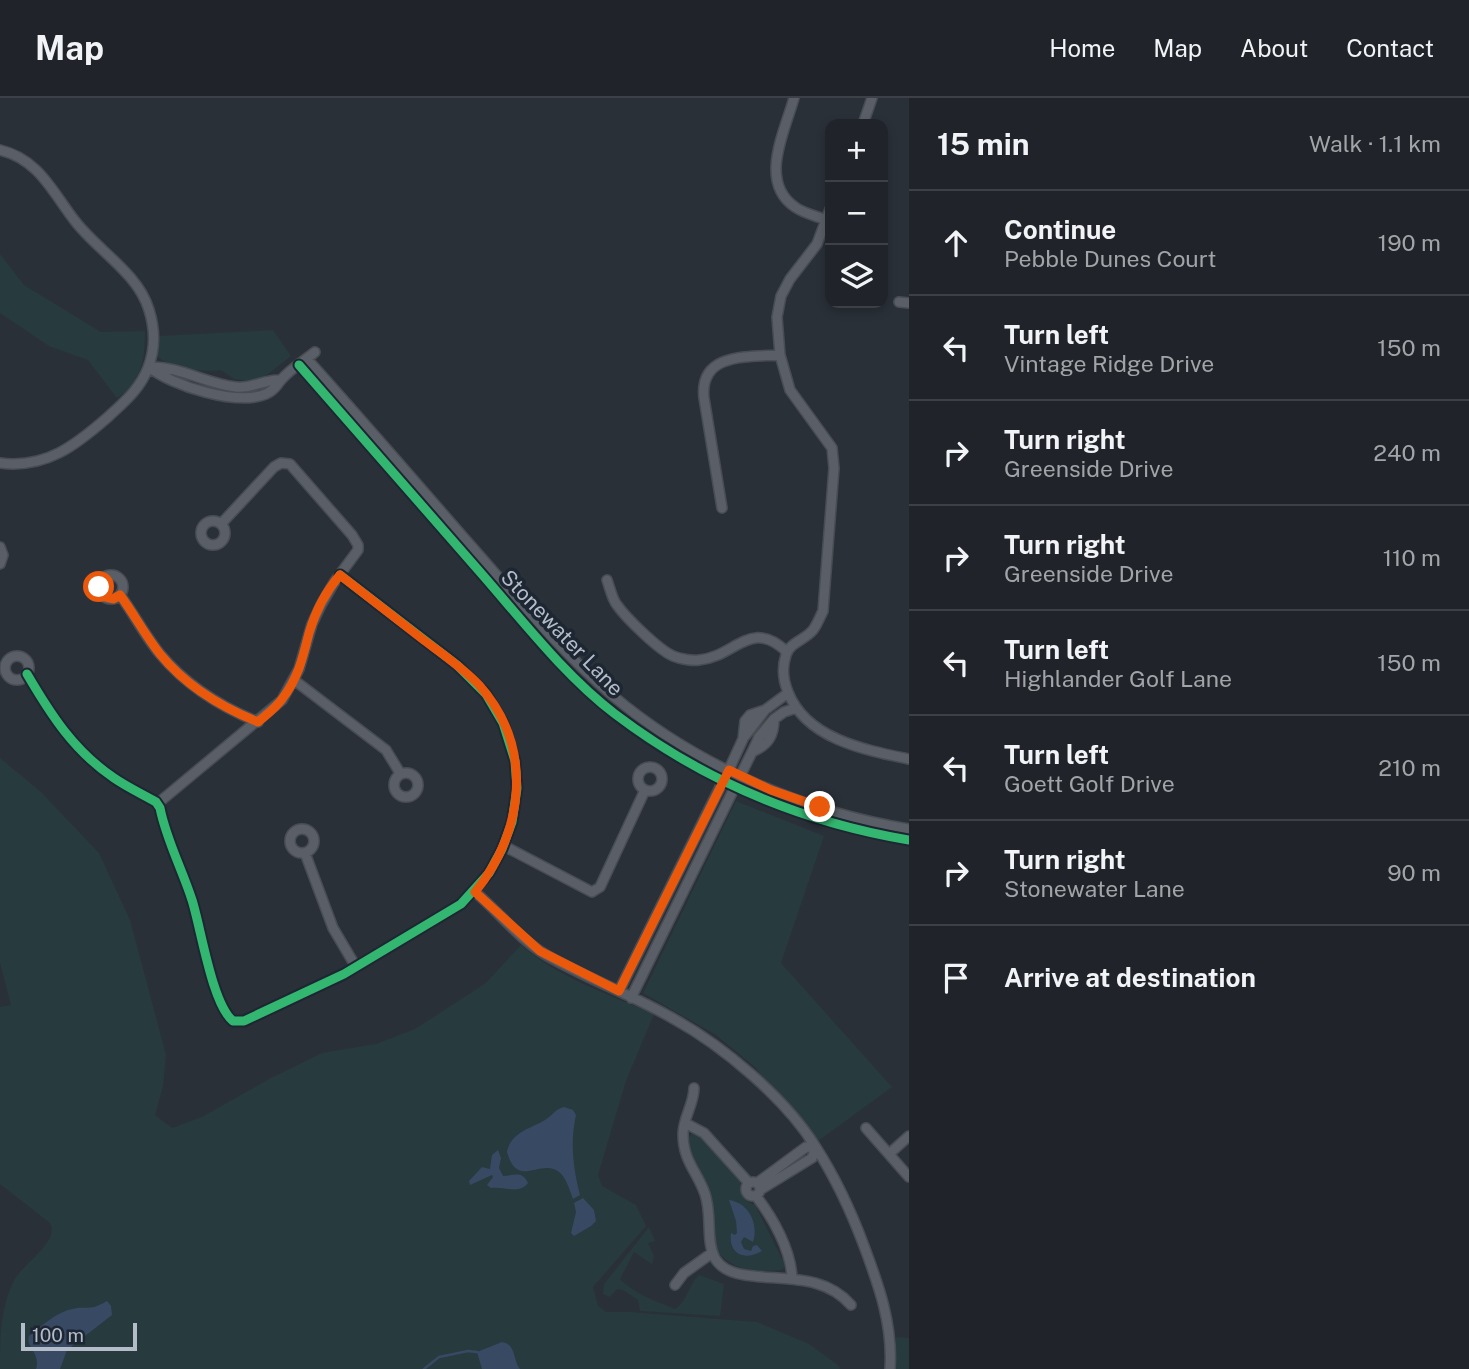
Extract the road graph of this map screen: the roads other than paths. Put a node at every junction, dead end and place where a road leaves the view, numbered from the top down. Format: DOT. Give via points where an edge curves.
graph roads {
  1 [pos="794,98"];
  2 [pos="873,98"];
  3 [pos="865,119"];
  4 [pos="0,150"];
  5 [pos="825,220"];
  6 [pos="825,223"];
  7 [pos="780,355"];
  8 [pos="299,365"];
  9 [pos="149,367"];
  10 [pos="0,463"];
  11 [pos="722,508"];
  12 [pos="221,524"];
  13 [pos="0,547"];
  14 [pos="0,564"];
  15 [pos="340,575"];
  16 [pos="607,580"];
  17 [pos="120,595"];
  18 [pos="787,652"];
  19 [pos="27,674"];
  20 [pos="294,680"];
  21 [pos="788,693"];
  22 [pos="796,708"];
  23 [pos="258,722"];
  24 [pos="909,760"];
  25 [pos="729,770"];
  26 [pos="400,773"];
  27 [pos="740,775"];
  28 [pos="723,781"];
  29 [pos="734,787"];
  30 [pos="645,789"];
  31 [pos="158,804"];
  32 [pos="909,829"];
  33 [pos="909,840"];
  34 [pos="504,846"];
  35 [pos="305,853"];
  36 [pos="475,892"];
  37 [pos="356,967"];
  38 [pos="619,991"];
  39 [pos="631,998"];
  40 [pos="694,1088"];
  41 [pos="685,1123"];
  42 [pos="866,1128"];
  43 [pos="909,1136"];
  44 [pos="816,1148"];
  45 [pos="889,1154"];
  46 [pos="777,1167"];
  47 [pos="783,1176"];
  48 [pos="909,1177"];
  49 [pos="756,1188"];
  50 [pos="712,1253"];
  51 [pos="792,1278"];
  52 [pos="675,1285"];
  53 [pos="850,1305"];
  54 [pos="890,1369"];
  1 -- 5 [label="street" via="776,159 775,179 794,207"];
  2 -- 3 [label="street"];
  4 -- 9 [label="street" via="40,173 80,228 140,290 152,326"];
  6 -- 7 [label="street" via="817,244 781,296 777,317"];
  7 -- 11 [label="street" via="732,357 707,376 704,398"];
  7 -- 18 [label="street" via="790,390 832,448 834,468 823,611 813,630"];
  8 -- 9 [label="street" via="280,380 253,387 232,387 163,366"];
  8 -- 25 [label="street, Stonewater Lane" via="311,356 547,632 614,697"];
  8 -- 28 [label="street, Stonewater Lane" via="588,690 649,738"];
  9 -- 10 [label="street" via="127,399 71,447 33,463"];
  12 -- 15 [label="street" via="269,471 281,463 294,467 358,545"];
  13 -- 14 [label="street"];
  15 -- 20 [label="street" via="312,624"];
  15 -- 34 [label="street" via="468,674 493,704 509,736 516,774 514,813"];
  16 -- 18 [label="street" via="617,605 673,656 701,660 764,637"];
  17 -- 23 [label="street" via="179,673 211,699"];
  18 -- 21 [label="street" via="783,677"];
  19 -- 31 [label="street" via="53,719 77,748 106,773"];
  20 -- 23 [label="street" via="282,701"];
  20 -- 26 [label="street" via="386,750"];
  21 -- 22 [label="street"];
  21 -- 25 [label="street" via="765,710 743,739"];
  22 -- 24 [label="street" via="813,726 833,737"];
  22 -- 27 [label="street" via="774,719"];
  23 -- 31 [label="street"];
  25 -- 27 [label="street, Stonewater Lane"];
  25 -- 28 [label="street"];
  27 -- 29 [label="street"];
  27 -- 32 [label="street, Stonewater Lane" via="805,802"];
  28 -- 29 [label="street, Stonewater Lane"];
  28 -- 38 [label="street"];
  29 -- 33 [label="street, Stonewater Lane" via="821,819"];
  29 -- 39 [label="street"];
  30 -- 34 [label="street" via="597,890 587,891"];
  31 -- 37 [label="street" via="194,906 207,962 231,1020 244,1021"];
  34 -- 36 [label="street"];
  35 -- 37 [label="street" via="332,928"];
  36 -- 37 [label="street" via="449,913"];
  36 -- 38 [label="street" via="540,951"];
  38 -- 39 [label="street"];
  39 -- 44 [label="street" via="688,1027 744,1068"];
  40 -- 41 [label="street"];
  41 -- 49 [label="street" via="704,1133"];
  41 -- 50 [label="street" via="688,1164 707,1200"];
  42 -- 45 [label="street"];
  43 -- 45 [label="street"];
  44 -- 46 [label="street" via="806,1147"];
  44 -- 47 [label="street" via="812,1158"];
  44 -- 54 [label="street" via="854,1218 884,1305"];
  45 -- 48 [label="street"];
  46 -- 47 [label="street"];
  46 -- 49 [label="street"];
  47 -- 49 [label="street"];
  49 -- 51 [label="street" via="790,1261"];
  50 -- 51 [label="street" via="733,1272"];
  50 -- 52 [label="street"];
  51 -- 53 [label="street" via="829,1288"];
}
